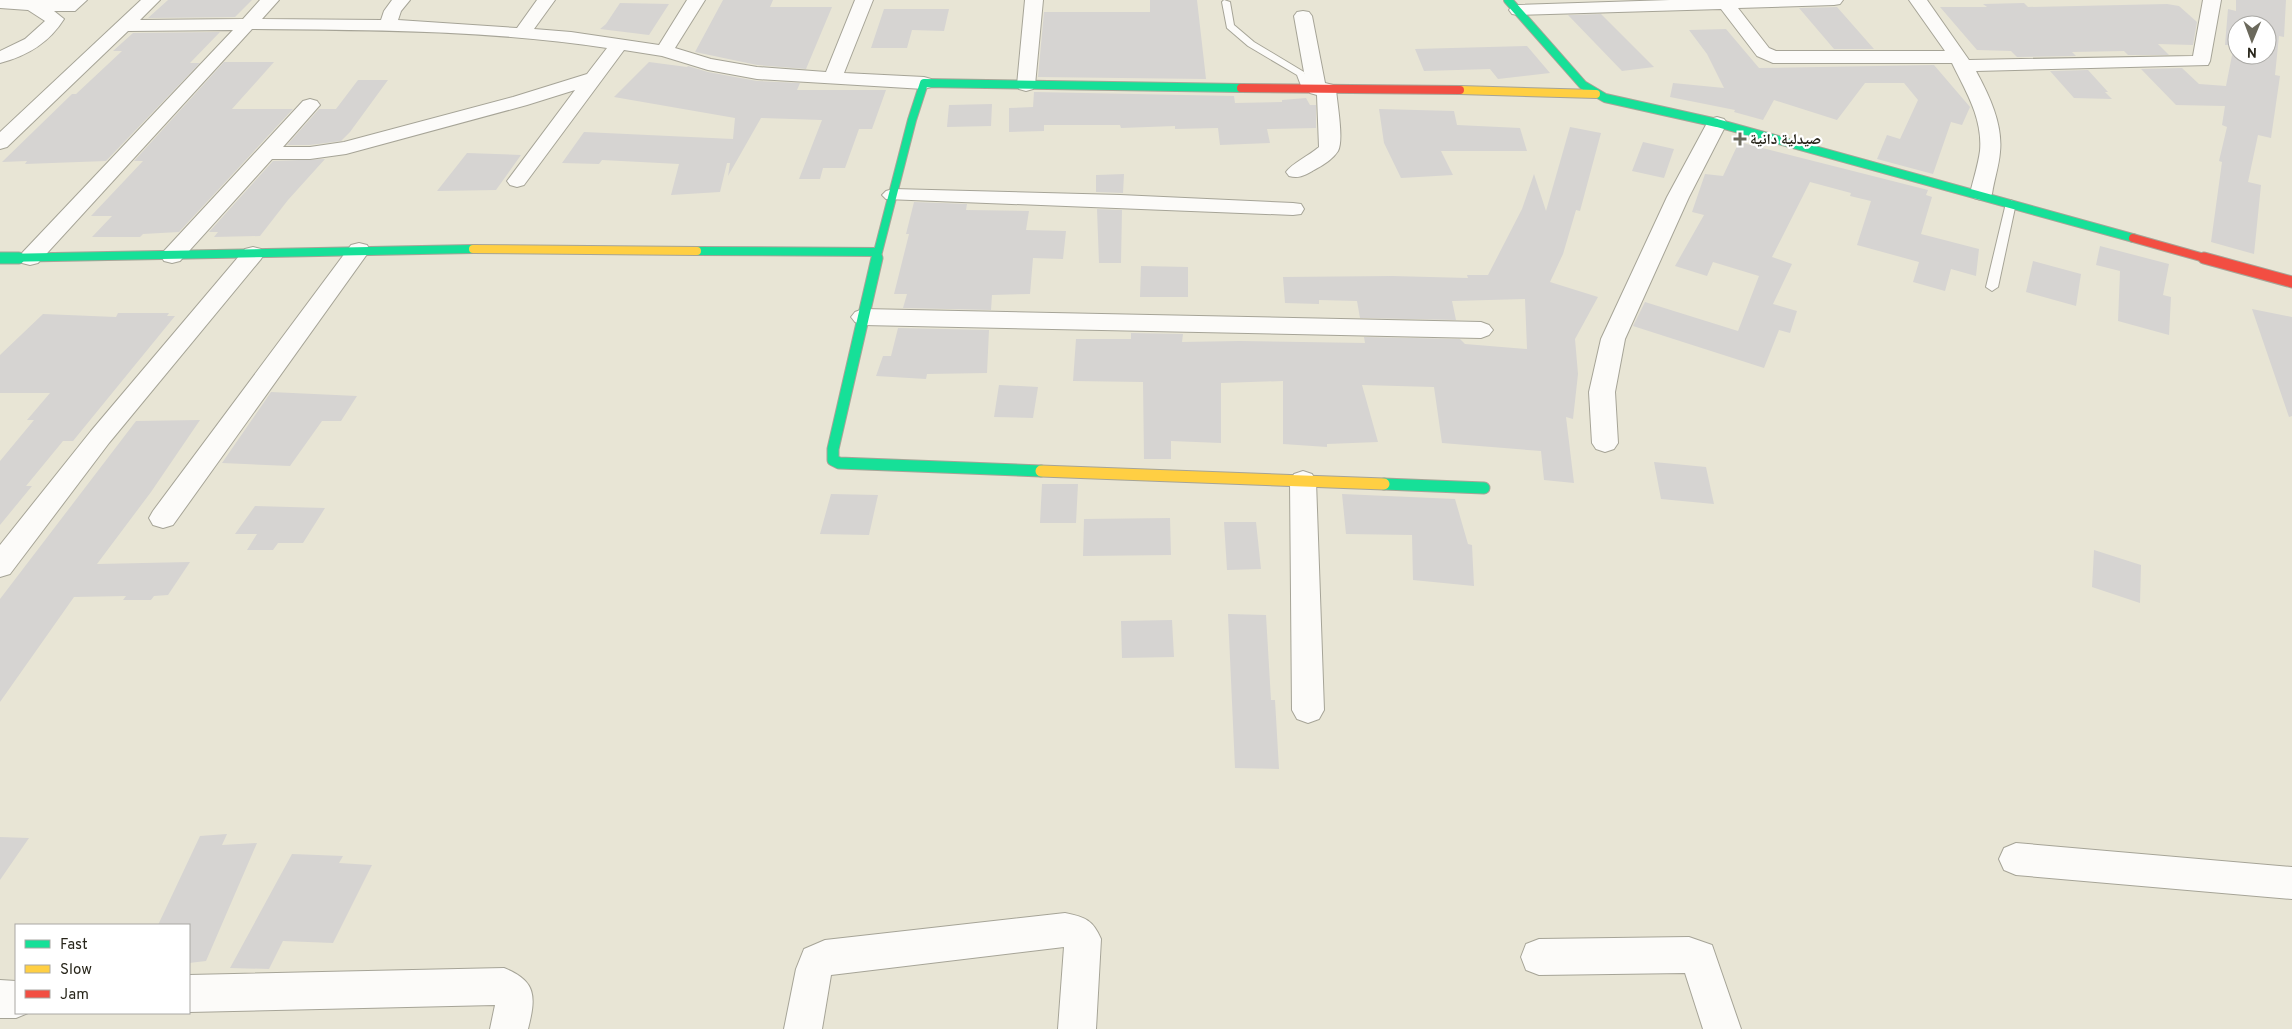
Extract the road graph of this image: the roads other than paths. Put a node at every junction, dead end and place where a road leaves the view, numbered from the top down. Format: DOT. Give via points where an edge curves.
graph roads {
  1 [pos="78,0"];
  2 [pos="151,0"];
  3 [pos="270,0"];
  4 [pos="401,0"];
  5 [pos="546,0"];
  6 [pos="696,0"];
  7 [pos="864,0"];
  8 [pos="1034,0"];
  9 [pos="1834,0"];
  10 [pos="1918,0"];
  11 [pos="2212,0"];
  12 [pos="1226,2"];
  13 [pos="0,3"];
  14 [pos="1725,3"];
  15 [pos="38,5"];
  16 [pos="1513,5"];
  17 [pos="1303,16"];
  18 [pos="246,24"];
  19 [pos="122,26"];
  20 [pos="396,26"];
  21 [pos="522,33"];
  22 [pos="619,44"];
  23 [pos="664,51"];
  24 [pos="0,57"];
  25 [pos="1960,61"];
  26 [pos="593,78"];
  27 [pos="834,78"];
  28 [pos="924,83"];
  29 [pos="1026,85"];
  30 [pos="1316,89"];
  31 [pos="1596,94"];
  32 [pos="310,106"];
  33 [pos="1717,123"];
  34 [pos="0,143"];
  35 [pos="266,153"];
  36 [pos="1296,172"];
  37 [pos="517,180"];
  38 [pos="1981,194"];
  39 [pos="893,195"];
  40 [pos="2011,203"];
  41 [pos="1292,209"];
  42 [pos="359,250"];
  43 [pos="878,252"];
  44 [pos="252,254"];
  45 [pos="172,256"];
  46 [pos="0,258"];
  47 [pos="30,258"];
  48 [pos="2292,282"];
  49 [pos="1992,287"];
  50 [pos="863,317"];
  51 [pos="1481,330"];
  52 [pos="1605,443"];
  53 [pos="1303,481"];
  54 [pos="1484,488"];
  55 [pos="163,518"];
  56 [pos="0,566"];
  57 [pos="1308,710"];
  58 [pos="2016,859"];
  59 [pos="2292,883"];
  60 [pos="1538,957"];
  61 [pos="190,994"];
  62 [pos="15,999"];
  63 [pos="0,1000"];
  64 [pos="509,1029"];
  65 [pos="803,1029"];
  66 [pos="1078,1029"];
  67 [pos="1722,1029"];
  1 -- 15 [label="street" via="69,7"];
  2 -- 19 [label="street"];
  3 -- 18 [label="street"];
  4 -- 20 [label="street" via="390,20"];
  5 -- 21 [label="street"];
  6 -- 23 [label="street"];
  7 -- 27 [label="street"];
  8 -- 29 [label="street"];
  9 -- 14 [label="street"];
  10 -- 25 [label="street"];
  11 -- 25 [label="street" via="2202,60"];
  12 -- 30 [label="lane" via="1230,26 1251,44 1301,74"];
  13 -- 15 [label="street"];
  14 -- 16 [label="street"];
  14 -- 25 [label="street" via="1763,52 1773,57"];
  15 -- 24 [label="street" via="36,9 55,19 51,28 42,37"];
  16 -- 31 [label="street" via="1583,85"];
  17 -- 30 [label="street"];
  18 -- 19 [label="street"];
  18 -- 20 [label="street"];
  18 -- 47 [label="street"];
  19 -- 34 [label="street"];
  20 -- 21 [label="street"];
  21 -- 22 [label="street"];
  22 -- 23 [label="street"];
  22 -- 26 [label="street"];
  23 -- 27 [label="street" via="741,71"];
  25 -- 38 [label="street" via="1986,118 1990,139"];
  26 -- 35 [label="street" via="520,102 346,148 310,153"];
  26 -- 37 [label="street"];
  27 -- 28 [label="street"];
  28 -- 29 [label="street"];
  28 -- 39 [label="street"];
  29 -- 30 [label="street"];
  30 -- 31 [label="street"];
  30 -- 36 [label="street" via="1329,149"];
  31 -- 33 [label="street"];
  32 -- 35 [label="street"];
  33 -- 38 [label="street"];
  33 -- 52 [label="street" via="1678,197 1612,339 1602,392"];
  35 -- 45 [label="street"];
  38 -- 40 [label="street"];
  39 -- 41 [label="street"];
  39 -- 43 [label="street"];
  40 -- 48 [label="street"];
  40 -- 49 [label="lane"];
  42 -- 43 [label="street"];
  42 -- 44 [label="street"];
  42 -- 55 [label="street"];
  43 -- 50 [label="street"];
  44 -- 45 [label="street"];
  44 -- 56 [label="street" via="100,437"];
  45 -- 47 [label="street"];
  46 -- 47 [label="street"];
  50 -- 51 [label="street"];
  50 -- 53 [label="street" via="833,450 833,460 839,463"];
  53 -- 54 [label="street"];
  53 -- 57 [label="street"];
  58 -- 59 [label="street"];
  60 -- 67 [label="street" via="1689,955 1699,958"];
  61 -- 64 [label="street" via="504,986 516,995"];
  62 -- 63 [label="street"];
  65 -- 66 [label="street" via="814,969 817,962 826,958 1066,930 1083,939"];
}
